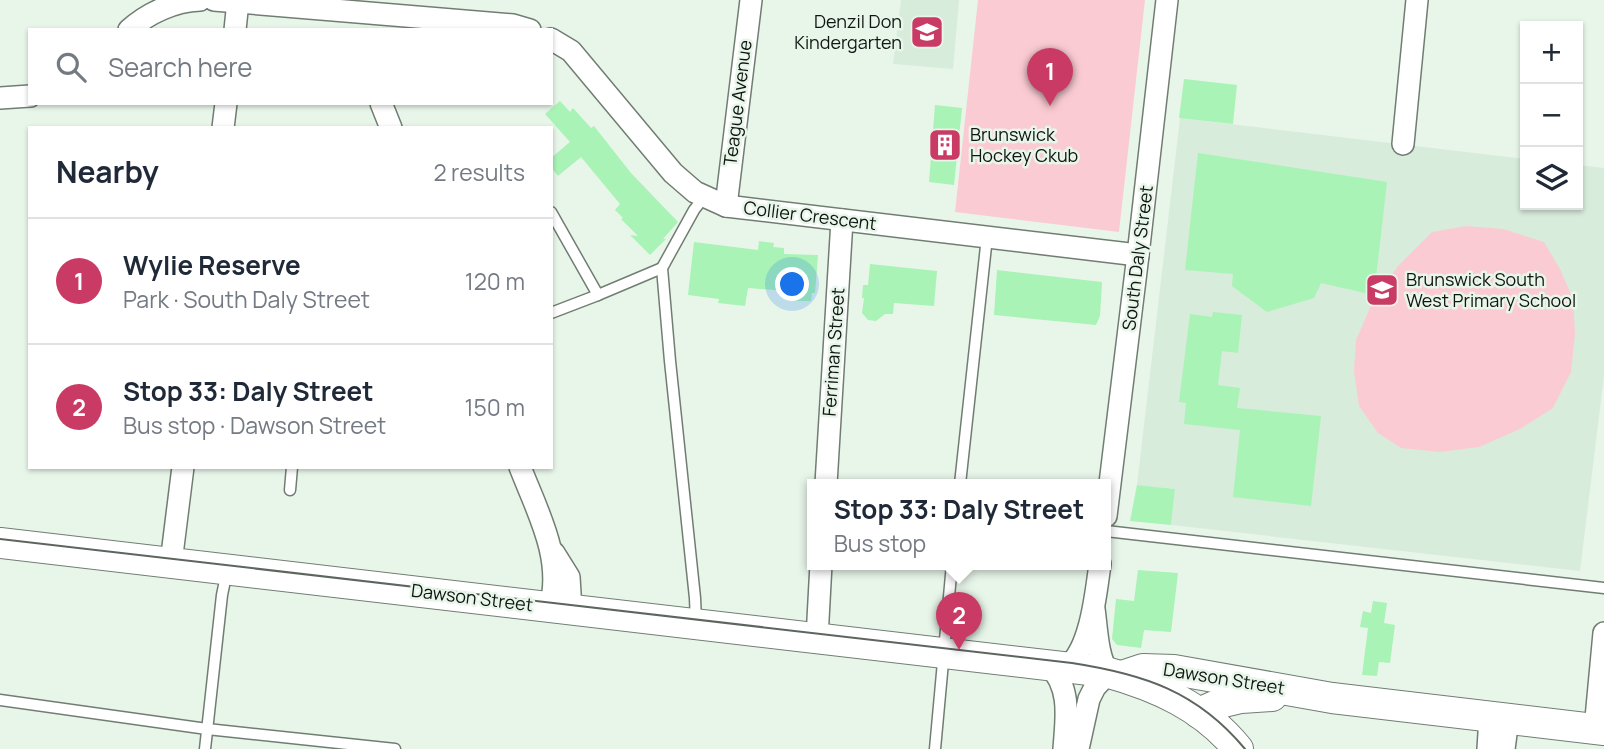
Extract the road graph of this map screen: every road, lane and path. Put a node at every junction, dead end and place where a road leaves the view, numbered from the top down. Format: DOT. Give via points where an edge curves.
graph roads {
  1 [pos="200,0"];
  2 [pos="214,0"];
  3 [pos="751,0"];
  4 [pos="1167,0"];
  5 [pos="1417,0"];
  6 [pos="238,1"];
  7 [pos="349,14"];
  8 [pos="132,28"];
  9 [pos="235,28"];
  10 [pos="523,28"];
  11 [pos="553,40"];
  12 [pos="28,96"];
  13 [pos="0,98"];
  14 [pos="226,105"];
  15 [pos="383,105"];
  16 [pos="223,126"];
  17 [pos="390,126"];
  18 [pos="1403,144"];
  19 [pos="704,197"];
  20 [pos="726,205"];
  21 [pos="553,216"];
  22 [pos="842,220"];
  23 [pos="987,237"];
  24 [pos="1138,255"];
  25 [pos="662,268"];
  26 [pos="598,295"];
  27 [pos="553,312"];
  28 [pos="183,469"];
  29 [pos="292,469"];
  30 [pos="521,469"];
  31 [pos="826,479"];
  32 [pos="961,479"];
  33 [pos="1111,479"];
  34 [pos="290,490"];
  35 [pos="1111,532"];
  36 [pos="0,543"];
  37 [pos="172,564"];
  38 [pos="227,570"];
  39 [pos="821,570"];
  40 [pos="951,570"];
  41 [pos="1099,570"];
  42 [pos="1604,588"];
  43 [pos="561,608"];
  44 [pos="1094,609"];
  45 [pos="696,624"];
  46 [pos="1604,633"];
  47 [pos="817,638"];
  48 [pos="944,653"];
  49 [pos="1058,666"];
  50 [pos="1115,674"];
  51 [pos="1332,698"];
  52 [pos="0,700"];
  53 [pos="1499,718"];
  54 [pos="207,729"];
  55 [pos="1599,729"];
  56 [pos="1217,732"];
  57 [pos="205,749"];
  58 [pos="395,749"];
  59 [pos="935,749"];
  60 [pos="1064,749"];
  61 [pos="1078,749"];
  62 [pos="1488,749"];
  63 [pos="1504,749"];
  1 -- 8 [label="street" via="150,14"];
  2 -- 6 [label="street"];
  3 -- 20 [label="street, Teague Avenue"];
  4 -- 24 [label="street, South Daly Street"];
  5 -- 18 [label="street"];
  6 -- 7 [label="street"];
  6 -- 9 [label="street"];
  7 -- 10 [label="street"];
  11 -- 19 [label="street, Collier Crescent" via="570,51 673,173"];
  12 -- 13 [label="street"];
  14 -- 16 [label="street"];
  15 -- 17 [label="street"];
  19 -- 20 [label="street, Collier Crescent"];
  19 -- 25 [label="lane"];
  20 -- 22 [label="street, Collier Crescent"];
  21 -- 26 [label="lane"];
  22 -- 23 [label="street, Collier Crescent"];
  22 -- 31 [label="street, Ferriman Street"];
  23 -- 24 [label="street, Collier Crescent"];
  23 -- 32 [label="lane"];
  24 -- 33 [label="street, South Daly Street"];
  25 -- 26 [label="lane"];
  25 -- 45 [label="lane"];
  26 -- 27 [label="lane"];
  28 -- 37 [label="street"];
  29 -- 34 [label="lane"];
  30 -- 43 [label="street" via="551,549"];
  35 -- 42 [label="lane"];
  36 -- 37 [label="main road, Dawson Street"];
  37 -- 38 [label="main road, Dawson Street"];
  38 -- 43 [label="main road, Dawson Street"];
  38 -- 54 [label="lane"];
  39 -- 47 [label="street"];
  40 -- 48 [label="lane"];
  41 -- 44 [label="street"];
  43 -- 45 [label="main road, Dawson Street"];
  44 -- 49 [label="street" via="1078,654 1072,663"];
  44 -- 50 [label="street" via="1099,646"];
  45 -- 47 [label="main road, Dawson Street"];
  46 -- 55 [label="street"];
  47 -- 48 [label="main road, Dawson Street"];
  48 -- 49 [label="main road, Dawson Street"];
  48 -- 59 [label="lane"];
  49 -- 50 [label="main road, Dawson Street"];
  49 -- 60 [label="street" via="1053,669 1067,706"];
  50 -- 51 [label="main road, Dawson Street" via="1174,670"];
  50 -- 56 [label="main road" via="1174,697"];
  50 -- 61 [label="street" via="1095,687 1089,699"];
  51 -- 53 [label="main road, Dawson Street"];
  51 -- 56 [label="main road, Dawson Street" via="1274,696 1224,702"];
  52 -- 54 [label="lane"];
  53 -- 55 [label="main road, Dawson Street"];
  53 -- 62 [label="street"];
  53 -- 63 [label="street"];
  54 -- 57 [label="lane"];
  54 -- 58 [label="lane"];
}
